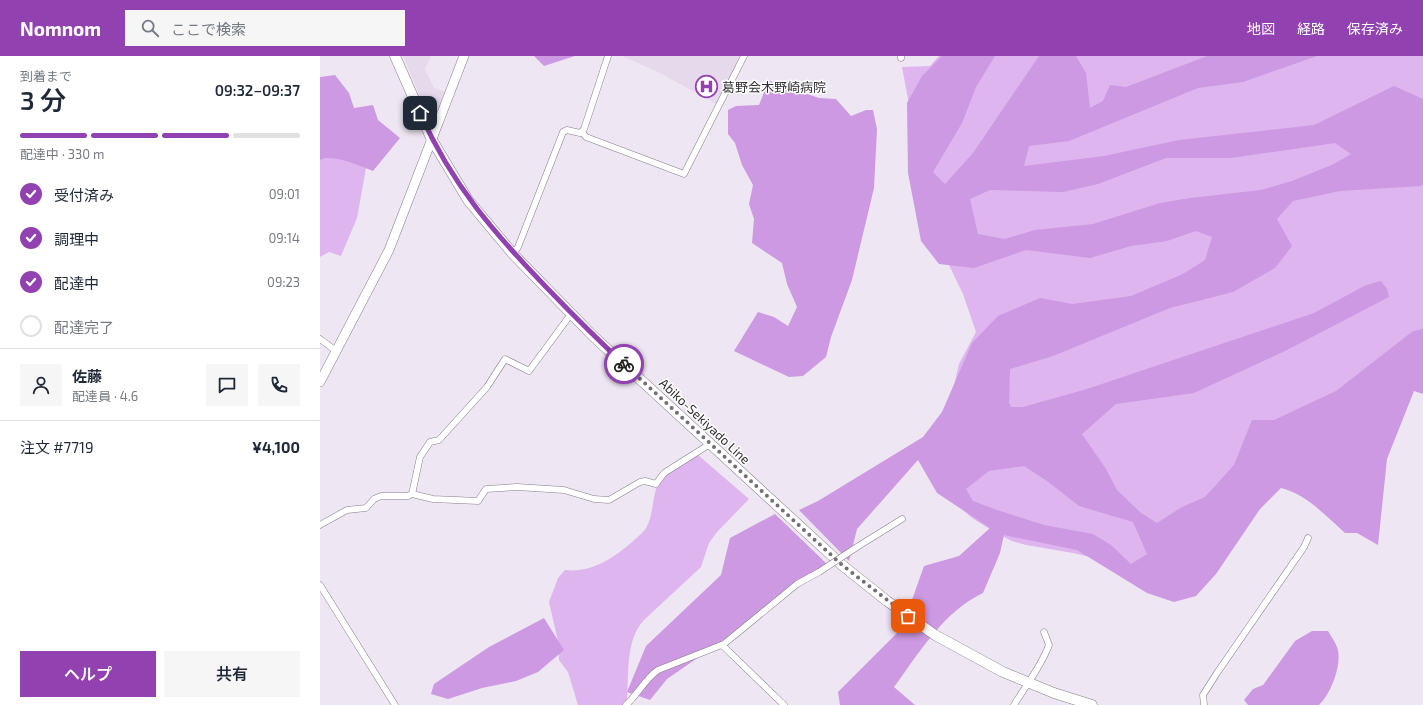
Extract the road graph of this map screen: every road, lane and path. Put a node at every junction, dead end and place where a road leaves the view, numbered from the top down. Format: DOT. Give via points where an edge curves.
graph roads {
  1 [pos="395,56"];
  2 [pos="464,56"];
  3 [pos="608,56"];
  4 [pos="744,56"];
  5 [pos="582,132"];
  6 [pos="432,140"];
  7 [pos="514,254"];
  8 [pos="571,314"];
  9 [pos="320,338"];
  10 [pos="336,351"];
  11 [pos="320,382"];
  12 [pos="710,444"];
  13 [pos="412,494"];
  14 [pos="902,519"];
  15 [pos="320,525"];
  16 [pos="1308,538"];
  17 [pos="320,585"];
  18 [pos="1044,632"];
  19 [pos="722,645"];
  20 [pos="1028,683"];
  21 [pos="395,705"];
  22 [pos="626,705"];
  23 [pos="784,705"];
  24 [pos="1014,705"];
  25 [pos="1092,705"];
  26 [pos="1204,705"];
  1 -- 6 [label="main road, Abiko-Sekiyado Line"];
  2 -- 6 [label="street"];
  3 -- 5 [label="street"];
  4 -- 5 [label="street" via="684,174 586,137"];
  5 -- 7 [label="street" via="563,132"];
  6 -- 7 [label="main road, Abiko-Sekiyado Line" via="468,200"];
  6 -- 10 [label="street" via="389,250"];
  7 -- 8 [label="main road, Abiko-Sekiyado Line"];
  8 -- 12 [label="main road, Abiko-Sekiyado Line"];
  8 -- 13 [label="street" via="529,371 505,359 487,387 439,440 430,442 420,457"];
  9 -- 10 [label="street"];
  10 -- 11 [label="street"];
  12 -- 13 [label="street" via="664,473 656,484 640,482 609,500 594,499 571,491 517,487 486,490 478,501 433,499"];
  12 -- 20 [label="main road, Abiko-Sekiyado Line" via="842,565 887,601 935,635"];
  13 -- 15 [label="street" via="381,496 374,499 366,508 347,510"];
  14 -- 19 [label="street, bridge" via="797,584"];
  16 -- 26 [label="street" via="1203,695"];
  17 -- 21 [label="street"];
  18 -- 20 [label="street" via="1049,645"];
  19 -- 22 [label="street" via="658,670 649,676"];
  19 -- 23 [label="street"];
  20 -- 24 [label="street"];
  20 -- 25 [label="main road, Abiko-Sekiyado Line"];
}
